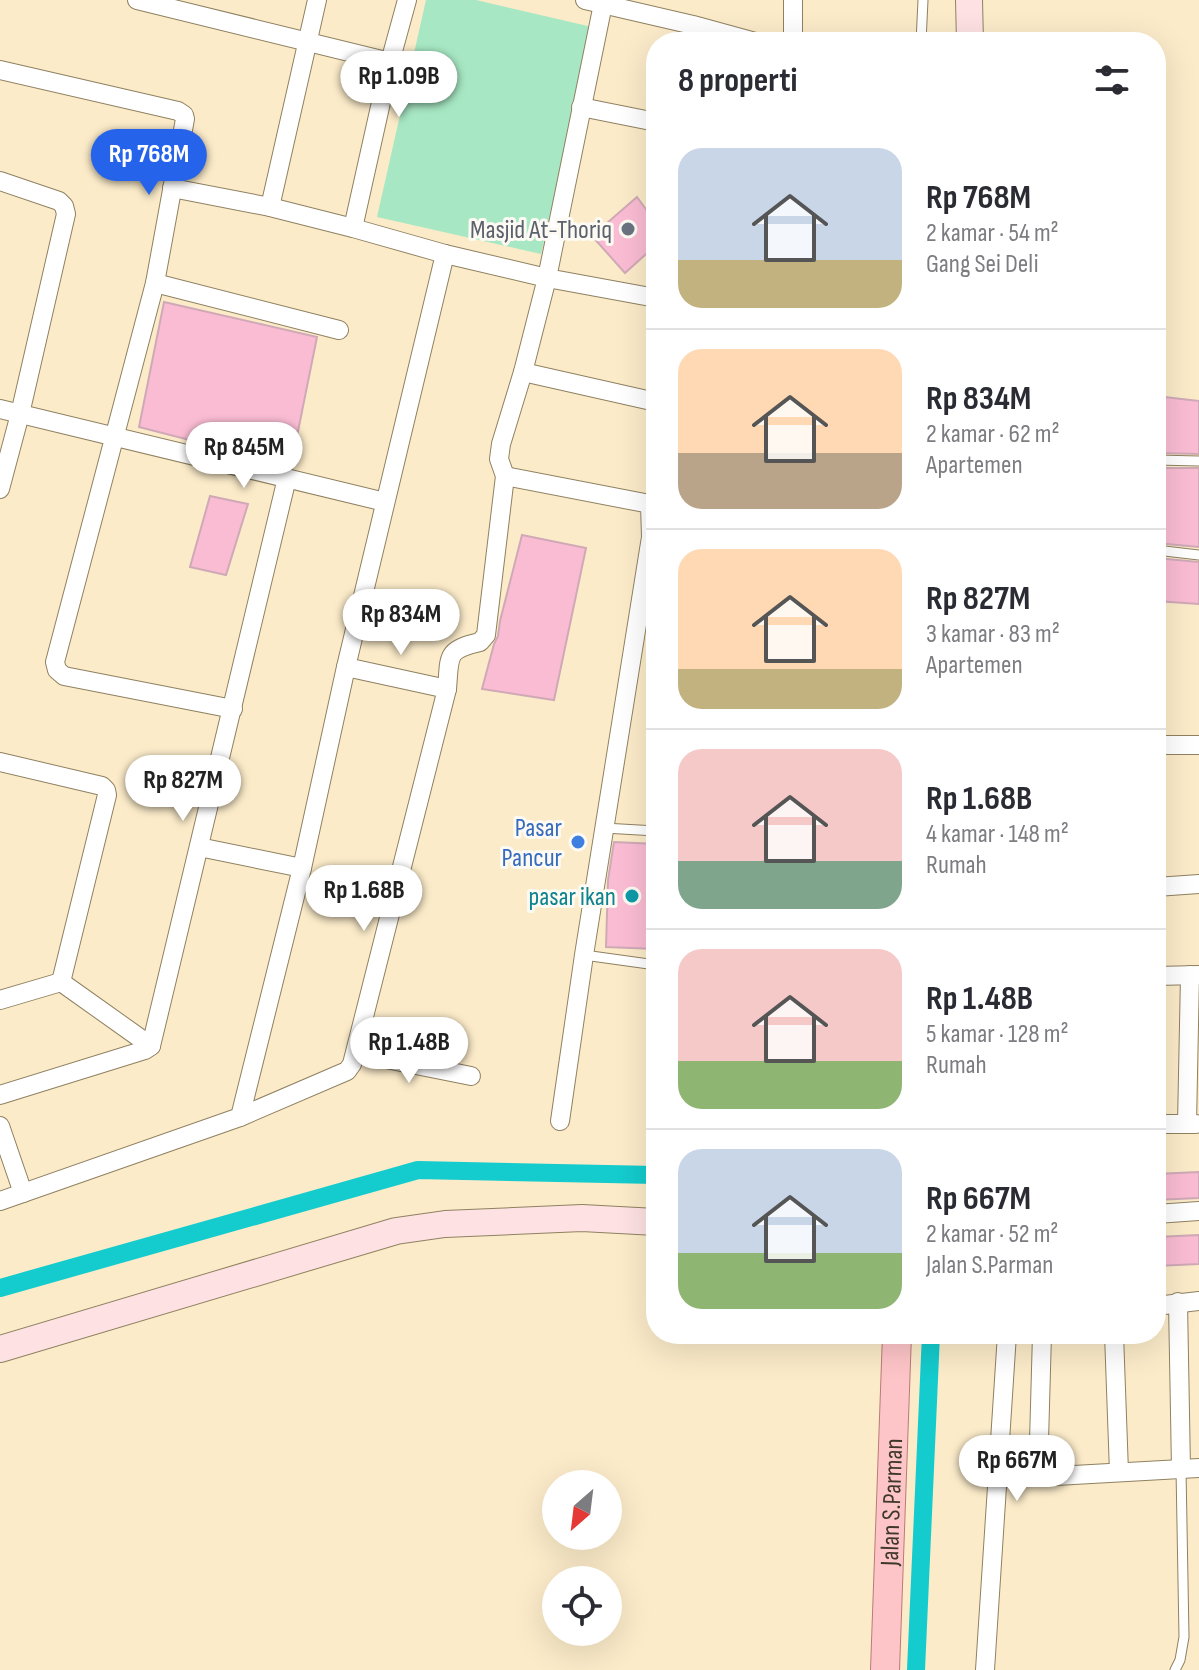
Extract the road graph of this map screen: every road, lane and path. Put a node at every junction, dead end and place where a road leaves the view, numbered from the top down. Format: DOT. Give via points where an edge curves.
graph roads {
  1 [pos="137,0"];
  2 [pos="317,0"];
  3 [pos="407,0"];
  4 [pos="793,0"];
  5 [pos="923,0"];
  6 [pos="969,0"];
  7 [pos="594,2"];
  8 [pos="686,32"];
  9 [pos="793,32"];
  10 [pos="921,32"];
  11 [pos="970,32"];
  12 [pos="306,41"];
  13 [pos="390,62"];
  14 [pos="0,70"];
  15 [pos="581,107"];
  16 [pos="646,120"];
  17 [pos="0,181"];
  18 [pos="172,188"];
  19 [pos="270,207"];
  20 [pos="353,228"];
  21 [pos="445,254"];
  22 [pos="547,278"];
  23 [pos="155,283"];
  24 [pos="646,296"];
  25 [pos="339,330"];
  26 [pos="523,372"];
  27 [pos="646,400"];
  28 [pos="0,409"];
  29 [pos="20,414"];
  30 [pos="113,437"];
  31 [pos="1166,460"];
  32 [pos="1199,461"];
  33 [pos="505,476"];
  34 [pos="287,478"];
  35 [pos="0,489"];
  36 [pos="385,502"];
  37 [pos="646,503"];
  38 [pos="1166,551"];
  39 [pos="1199,555"];
  40 [pos="646,579"];
  41 [pos="346,667"];
  42 [pos="447,689"];
  43 [pos="233,709"];
  44 [pos="1166,745"];
  45 [pos="1199,745"];
  46 [pos="0,762"];
  47 [pos="604,828"];
  48 [pos="646,830"];
  49 [pos="199,847"];
  50 [pos="302,868"];
  51 [pos="1199,884"];
  52 [pos="1166,886"];
  53 [pos="584,955"];
  54 [pos="646,964"];
  55 [pos="1195,975"];
  56 [pos="1166,976"];
  57 [pos="61,982"];
  58 [pos="0,1000"];
  59 [pos="151,1046"];
  60 [pos="356,1053"];
  61 [pos="471,1076"];
  62 [pos="0,1095"];
  63 [pos="240,1117"];
  64 [pos="560,1121"];
  65 [pos="1166,1124"];
  66 [pos="1193,1124"];
  67 [pos="0,1126"];
  68 [pos="23,1193"];
  69 [pos="0,1201"];
  70 [pos="1199,1211"];
  71 [pos="1166,1213"];
  72 [pos="646,1221"];
  73 [pos="1199,1301"];
  74 [pos="1178,1302"];
  75 [pos="1166,1304"];
  76 [pos="897,1344"];
  77 [pos="1006,1344"];
  78 [pos="1042,1344"];
  79 [pos="1114,1344"];
  80 [pos="0,1349"];
  81 [pos="1190,1469"];
  82 [pos="998,1471"];
  83 [pos="1119,1472"];
  84 [pos="1038,1477"];
  85 [pos="885,1670"];
  86 [pos="985,1670"];
  87 [pos="1175,1670"];
  1 -- 12 [label="street"];
  2 -- 12 [label="street"];
  3 -- 13 [label="street"];
  4 -- 9 [label="street"];
  5 -- 10 [label="lane"];
  6 -- 11 [label="street"];
  7 -- 8 [label="street"];
  7 -- 15 [label="street"];
  12 -- 13 [label="street"];
  12 -- 19 [label="street"];
  13 -- 20 [label="street"];
  14 -- 18 [label="street" via="184,115"];
  15 -- 16 [label="street"];
  15 -- 22 [label="street"];
  17 -- 29 [label="street" via="59,201 66,214"];
  18 -- 19 [label="street"];
  18 -- 23 [label="street"];
  19 -- 20 [label="street"];
  20 -- 21 [label="street"];
  21 -- 22 [label="street"];
  21 -- 36 [label="street"];
  22 -- 24 [label="street"];
  22 -- 26 [label="street"];
  23 -- 25 [label="street"];
  23 -- 30 [label="street"];
  26 -- 27 [label="street"];
  26 -- 33 [label="street" via="501,444"];
  28 -- 29 [label="street"];
  29 -- 30 [label="street"];
  29 -- 35 [label="street"];
  30 -- 34 [label="street"];
  30 -- 43 [label="street" via="57,670 64,676"];
  31 -- 32 [label="lane"];
  33 -- 37 [label="street"];
  33 -- 42 [label="street" via="486,635 453,652"];
  34 -- 36 [label="street"];
  34 -- 43 [label="street"];
  36 -- 41 [label="street"];
  38 -- 39 [label="lane"];
  40 -- 47 [label="street"];
  41 -- 42 [label="street"];
  41 -- 50 [label="street"];
  42 -- 60 [label="street"];
  43 -- 49 [label="street"];
  44 -- 45 [label="street"];
  46 -- 57 [label="street" via="106,790"];
  47 -- 48 [label="lane"];
  47 -- 53 [label="street"];
  49 -- 50 [label="street"];
  49 -- 59 [label="street"];
  50 -- 63 [label="street"];
  51 -- 52 [label="street"];
  53 -- 54 [label="lane"];
  53 -- 64 [label="street"];
  55 -- 56 [label="street"];
  55 -- 66 [label="street"];
  57 -- 58 [label="street"];
  57 -- 59 [label="street"];
  59 -- 62 [label="street"];
  60 -- 61 [label="street"];
  60 -- 63 [label="street" via="347,1071"];
  63 -- 68 [label="street"];
  65 -- 66 [label="street"];
  67 -- 68 [label="street"];
  68 -- 69 [label="street"];
  70 -- 71 [label="street"];
  72 -- 80 [label="street" via="582,1218 396,1231"];
  73 -- 74 [label="street"];
  74 -- 75 [label="street"];
  74 -- 81 [label="street"];
  76 -- 85 [label="main road, Jalan S.Parman"];
  77 -- 82 [label="street"];
  78 -- 84 [label="street"];
  79 -- 83 [label="street"];
  81 -- 83 [label="street"];
  81 -- 87 [label="lane" via="1184,1637"];
  82 -- 84 [label="street"];
  82 -- 86 [label="street"];
  83 -- 84 [label="street"];
}
